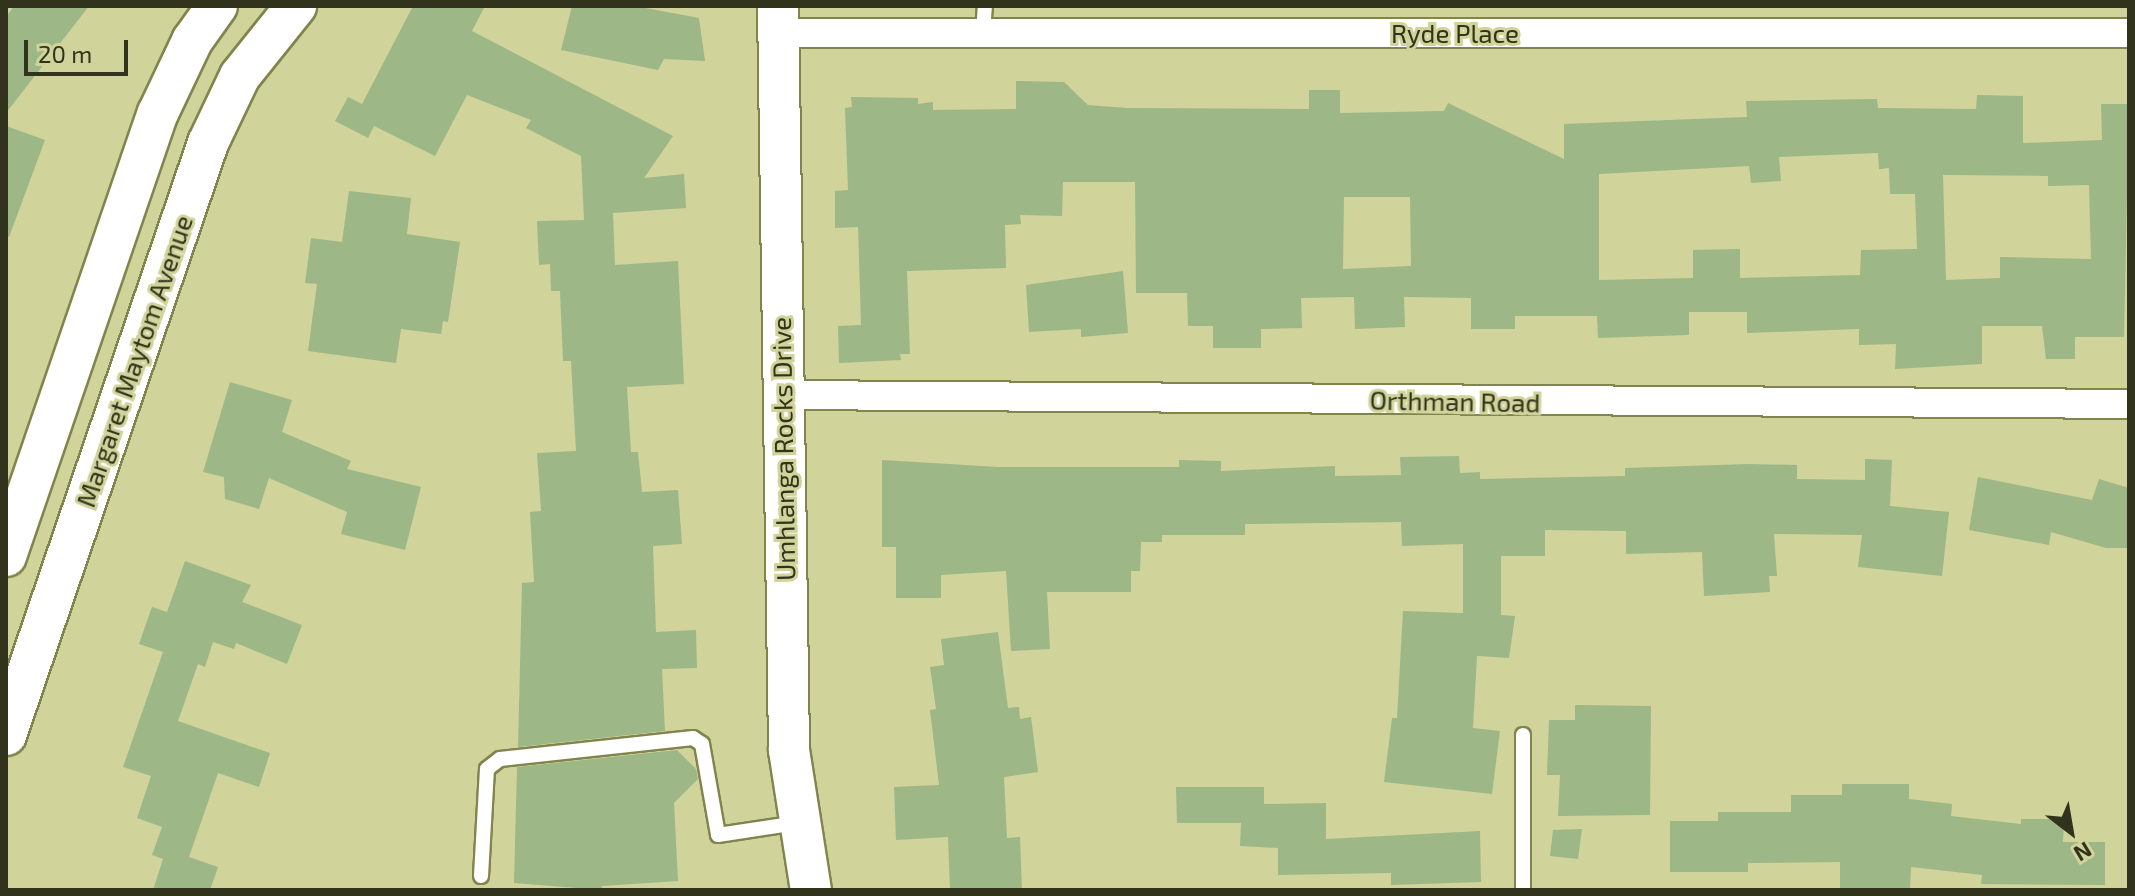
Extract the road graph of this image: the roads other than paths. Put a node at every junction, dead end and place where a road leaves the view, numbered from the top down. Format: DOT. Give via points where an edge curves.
graph roads {
  1 [pos="217,6"];
  2 [pos="296,6"];
  3 [pos="779,19"];
  4 [pos="984,20"];
  5 [pos="2129,33"];
  6 [pos="782,395"];
  7 [pos="2129,404"];
  8 [pos="6,556"];
  9 [pos="6,735"];
  10 [pos="1523,735"];
  11 [pos="797,823"];
  12 [pos="481,876"];
  13 [pos="811,890"];
  14 [pos="1523,890"];
  1 -- 8 [label="street" via="192,41 158,113"];
  2 -- 9 [label="street, Margaret Maytom Avenue" via="240,76 208,143"];
  3 -- 4 [label="street, Ryde Place"];
  3 -- 6 [label="street, Umhlanga Rocks Drive"];
  4 -- 5 [label="street, Ryde Place"];
  6 -- 7 [label="street, Orthman Road"];
  6 -- 11 [label="street, Umhlanga Rocks Drive" via="789,750"];
  10 -- 14 [label="lane"];
  11 -- 12 [label="lane" via="718,835 702,744 693,738 500,759 487,769"];
  11 -- 13 [label="street, Umhlanga Rocks Drive"];
}
